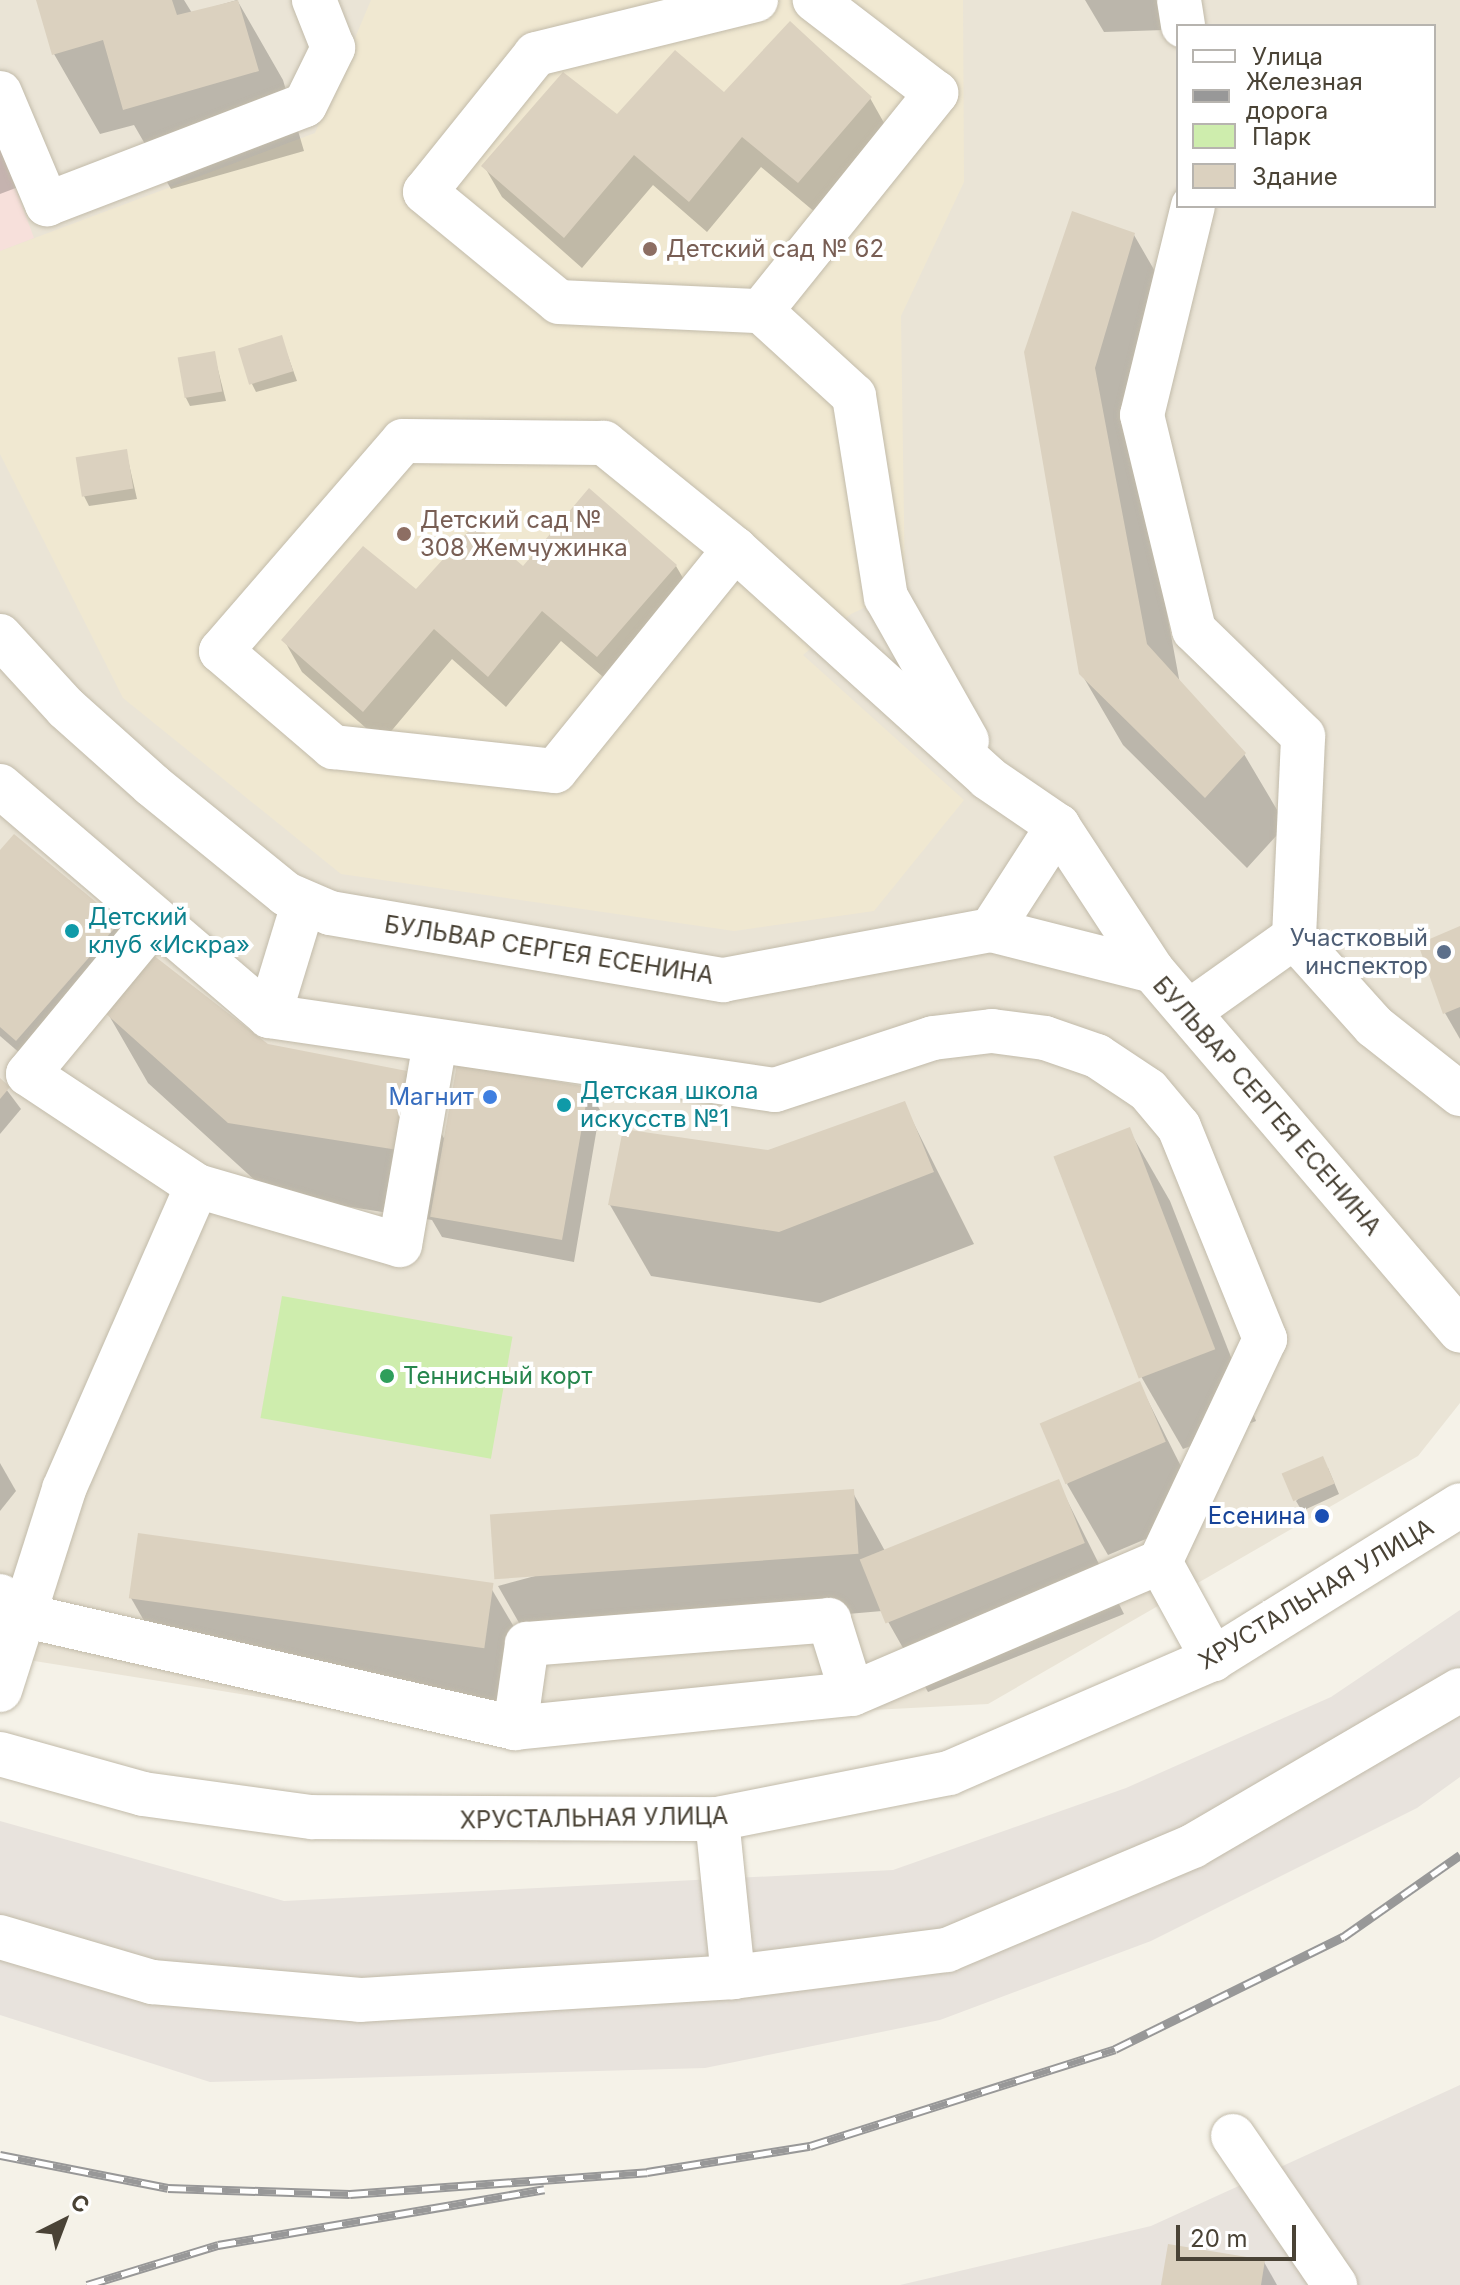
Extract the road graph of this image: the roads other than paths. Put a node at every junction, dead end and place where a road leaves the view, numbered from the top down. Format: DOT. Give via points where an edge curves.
graph roads {
  1 [pos="314,0"];
  2 [pos="756,0"];
  3 [pos="815,0"];
  4 [pos="1179,0"];
  5 [pos="1183,24"];
  6 [pos="0,93"];
  7 [pos="1193,208"];
  8 [pos="761,311"];
  9 [pos="735,549"];
  10 [pos="0,636"];
  11 [pos="988,778"];
  12 [pos="0,786"];
  13 [pos="1058,826"];
  14 [pos="303,905"];
  15 [pos="153,923"];
  16 [pos="991,930"];
  17 [pos="1294,937"];
  18 [pos="1153,971"];
  19 [pos="1190,1011"];
  20 [pos="269,1016"];
  21 [pos="435,1042"];
  22 [pos="1452,1081"];
  23 [pos="197,1186"];
  24 [pos="1460,1331"];
  25 [pos="1460,1505"];
  26 [pos="1160,1562"];
  27 [pos="13,1606"];
  28 [pos="1213,1659"];
  29 [pos="0,1690"];
  30 [pos="1460,1690"];
  31 [pos="852,1694"];
  32 [pos="515,1728"];
  33 [pos="0,1754"];
  34 [pos="717,1819"];
  35 [pos="0,1937"];
  36 [pos="733,1977"];
  37 [pos="1233,2136"];
  38 [pos="1335,2285"];
  1 -- 6 [label="street" via="333,48 305,105 47,204"];
  2 -- 8 [label="street" via="536,54 425,192 559,302"];
  3 -- 8 [label="street" via="936,93"];
  4 -- 5 [label="street"];
  7 -- 17 [label="street" via="1142,415 1194,630 1303,736"];
  8 -- 11 [label="street" via="854,396 886,597"];
  9 -- 9 [label="street" via="555,771 333,747 221,651 403,441 604,443"];
  9 -- 11 [label="street"];
  10 -- 14 [label="street, БУЛЬВАР СЕРГЕЯ ЕСЕНИНА" via="87,727"];
  11 -- 13 [label="street"];
  12 -- 15 [label="street"];
  13 -- 16 [label="street"];
  13 -- 18 [label="street"];
  14 -- 16 [label="street, БУЛЬВАР СЕРГЕЯ ЕСЕНИНА" via="723,980"];
  14 -- 20 [label="street"];
  15 -- 20 [label="street"];
  15 -- 23 [label="street" via="28,1074"];
  16 -- 18 [label="street, БУЛЬВАР СЕРГЕЯ ЕСЕНИНА"];
  17 -- 19 [label="street"];
  17 -- 22 [label="street" via="1374,1026"];
  18 -- 19 [label="street, БУЛЬВАР СЕРГЕЯ ЕСЕНИНА"];
  19 -- 24 [label="street, БУЛЬВАР СЕРГЕЯ ЕСЕНИНА"];
  20 -- 21 [label="street"];
  21 -- 23 [label="street" via="400,1245"];
  21 -- 26 [label="street" via="775,1090 933,1038 992,1031 1045,1038 1097,1056 1148,1090 1179,1127 1265,1339"];
  23 -- 27 [label="street"];
  25 -- 28 [label="street, ХРУСТАЛЬНАЯ УЛИЦА"];
  26 -- 28 [label="street"];
  26 -- 31 [label="street"];
  27 -- 29 [label="street"];
  27 -- 32 [label="street"];
  28 -- 34 [label="street, ХРУСТАЛЬНАЯ УЛИЦА" via="949,1773"];
  30 -- 36 [label="street" via="1193,1846 947,1950"];
  31 -- 32 [label="street"];
  31 -- 32 [label="street" via="829,1620 527,1644"];
  33 -- 34 [label="street, ХРУСТАЛЬНАЯ УЛИЦА" via="143,1794 312,1817"];
  34 -- 36 [label="street"];
  35 -- 36 [label="street" via="152,1982 360,2000"];
  37 -- 38 [label="street"];
}
